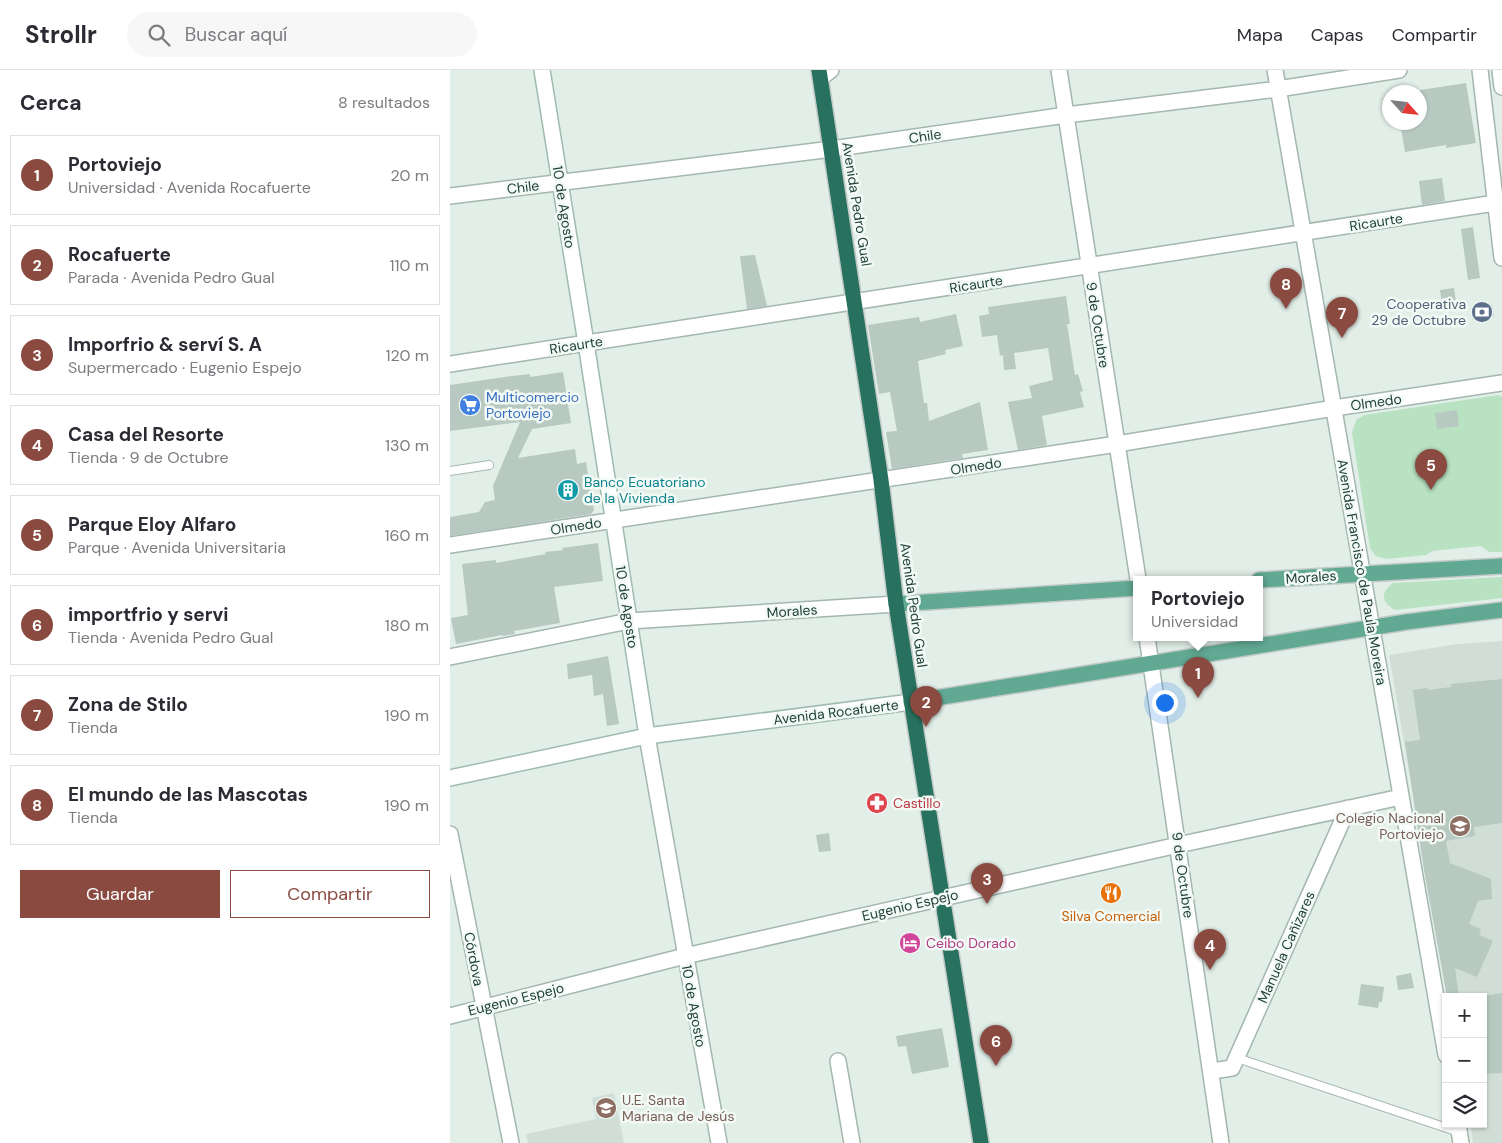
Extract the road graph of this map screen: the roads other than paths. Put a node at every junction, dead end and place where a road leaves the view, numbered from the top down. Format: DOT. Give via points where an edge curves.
graph roads {
  1 [pos="542,70"];
  2 [pos="1059,70"];
  3 [pos="1275,70"];
  4 [pos="1399,70"];
  5 [pos="1480,70"];
  6 [pos="1500,70"];
  7 [pos="824,73"];
  8 [pos="1502,87"];
  9 [pos="1278,89"];
  10 [pos="1066,115"];
  11 [pos="832,149"];
  12 [pos="560,183"];
  13 [pos="450,196"];
  14 [pos="1499,203"];
  15 [pos="1303,233"];
  16 [pos="1502,258"];
  17 [pos="1090,266"];
  18 [pos="855,302"];
  19 [pos="586,344"];
  20 [pos="450,364"];
  21 [pos="1502,383"];
  22 [pos="1334,408"];
  23 [pos="1117,444"];
  24 [pos="489,465"];
  25 [pos="450,470"];
  26 [pos="881,480"];
  27 [pos="614,520"];
  28 [pos="450,544"];
  29 [pos="1502,566"];
  30 [pos="1362,574"];
  31 [pos="1138,576"];
  32 [pos="1263,580"];
  33 [pos="1133,588"];
  34 [pos="896,604"];
  35 [pos="1502,610"];
  36 [pos="629,621"];
  37 [pos="1371,628"];
  38 [pos="1147,641"];
  39 [pos="450,657"];
  40 [pos="1150,664"];
  41 [pos="911,702"];
  42 [pos="647,736"];
  43 [pos="450,778"];
  44 [pos="1401,797"];
  45 [pos="1348,808"];
  46 [pos="450,834"];
  47 [pos="1178,845"];
  48 [pos="942,898"];
  49 [pos="685,956"];
  50 [pos="484,1008"];
  51 [pos="450,1016"];
  52 [pos="1443,1038"];
  53 [pos="1237,1058"];
  54 [pos="838,1061"];
  55 [pos="1212,1071"];
  56 [pos="1459,1133"];
  57 [pos="511,1143"];
  58 [pos="719,1143"];
  59 [pos="852,1143"];
  60 [pos="981,1143"];
  61 [pos="1221,1143"];
  1 -- 12 [label="street, 10 de Agosto"];
  2 -- 10 [label="street, 9 de Octubre"];
  3 -- 9 [label="street, Avenida Francisco de Paula Moreira"];
  4 -- 9 [label="street, Chile"];
  5 -- 14 [label="street"];
  6 -- 8 [label="street"];
  7 -- 11 [label="highway, Avenida Pedro Gual"];
  9 -- 10 [label="street, Chile"];
  9 -- 15 [label="street, Avenida Francisco de Paula Moreira"];
  10 -- 11 [label="street, Chile"];
  10 -- 17 [label="street, 9 de Octubre"];
  11 -- 12 [label="street, Chile"];
  11 -- 18 [label="highway, Avenida Pedro Gual"];
  12 -- 13 [label="street, Chile"];
  12 -- 19 [label="street, 10 de Agosto"];
  14 -- 15 [label="street, Ricaurte"];
  14 -- 16 [label="street"];
  15 -- 17 [label="street, Ricaurte"];
  15 -- 22 [label="street, Avenida Francisco de Paula Moreira"];
  17 -- 18 [label="street, Ricaurte"];
  17 -- 23 [label="street, 9 de Octubre"];
  18 -- 19 [label="street, Ricaurte"];
  18 -- 26 [label="highway, Avenida Pedro Gual"];
  19 -- 20 [label="street, Ricaurte"];
  19 -- 27 [label="street, 10 de Agosto"];
  21 -- 22 [label="street, Olmedo"];
  22 -- 23 [label="street, Olmedo"];
  22 -- 30 [label="street, Avenida Francisco de Paula Moreira"];
  23 -- 26 [label="street, Olmedo"];
  23 -- 31 [label="street, 9 de Octubre"];
  24 -- 25 [label="lane"];
  26 -- 27 [label="street, Olmedo"];
  26 -- 34 [label="highway, Avenida Pedro Gual"];
  27 -- 28 [label="street, Olmedo"];
  27 -- 36 [label="street, 10 de Agosto"];
  29 -- 30 [label="main road, Morales"];
  30 -- 32 [label="main road, Morales"];
  30 -- 37 [label="street, Avenida Francisco de Paula Moreira"];
  33 -- 34 [label="main road, Morales"];
  34 -- 36 [label="street, Morales"];
  34 -- 41 [label="highway, Avenida Pedro Gual"];
  35 -- 37 [label="main road, Avenida Rocafuerte"];
  36 -- 39 [label="street, Morales"];
  36 -- 42 [label="street, 10 de Agosto"];
  37 -- 40 [label="main road, Avenida Rocafuerte"];
  37 -- 44 [label="street, Avenida Francisco de Paula Moreira"];
  38 -- 40 [label="street, 9 de Octubre"];
  40 -- 41 [label="main road, Avenida Rocafuerte"];
  40 -- 47 [label="street, 9 de Octubre"];
  41 -- 42 [label="street, Avenida Rocafuerte"];
  41 -- 48 [label="highway, Avenida Pedro Gual"];
  42 -- 43 [label="street, Avenida Rocafuerte"];
  42 -- 49 [label="street, 10 de Agosto"];
  44 -- 45 [label="street, Eugenio Espejo"];
  44 -- 52 [label="street, Avenida Francisco de Paula Moreira"];
  45 -- 47 [label="street, Eugenio Espejo"];
  45 -- 53 [label="street, Manuela Cañizares"];
  46 -- 50 [label="street, Córdova"];
  47 -- 48 [label="street, Eugenio Espejo"];
  47 -- 55 [label="street, 9 de Octubre"];
  48 -- 49 [label="street, Eugenio Espejo"];
  48 -- 60 [label="highway, Avenida Pedro Gual"];
  49 -- 50 [label="street, Eugenio Espejo"];
  49 -- 58 [label="street, 10 de Agosto"];
  50 -- 51 [label="street, Eugenio Espejo"];
  50 -- 57 [label="street, Córdova"];
  53 -- 55 [label="street" via="1232,1068"];
  53 -- 56 [label="lane"];
  54 -- 59 [label="street"];
  55 -- 61 [label="street, 9 de Octubre"];
}
